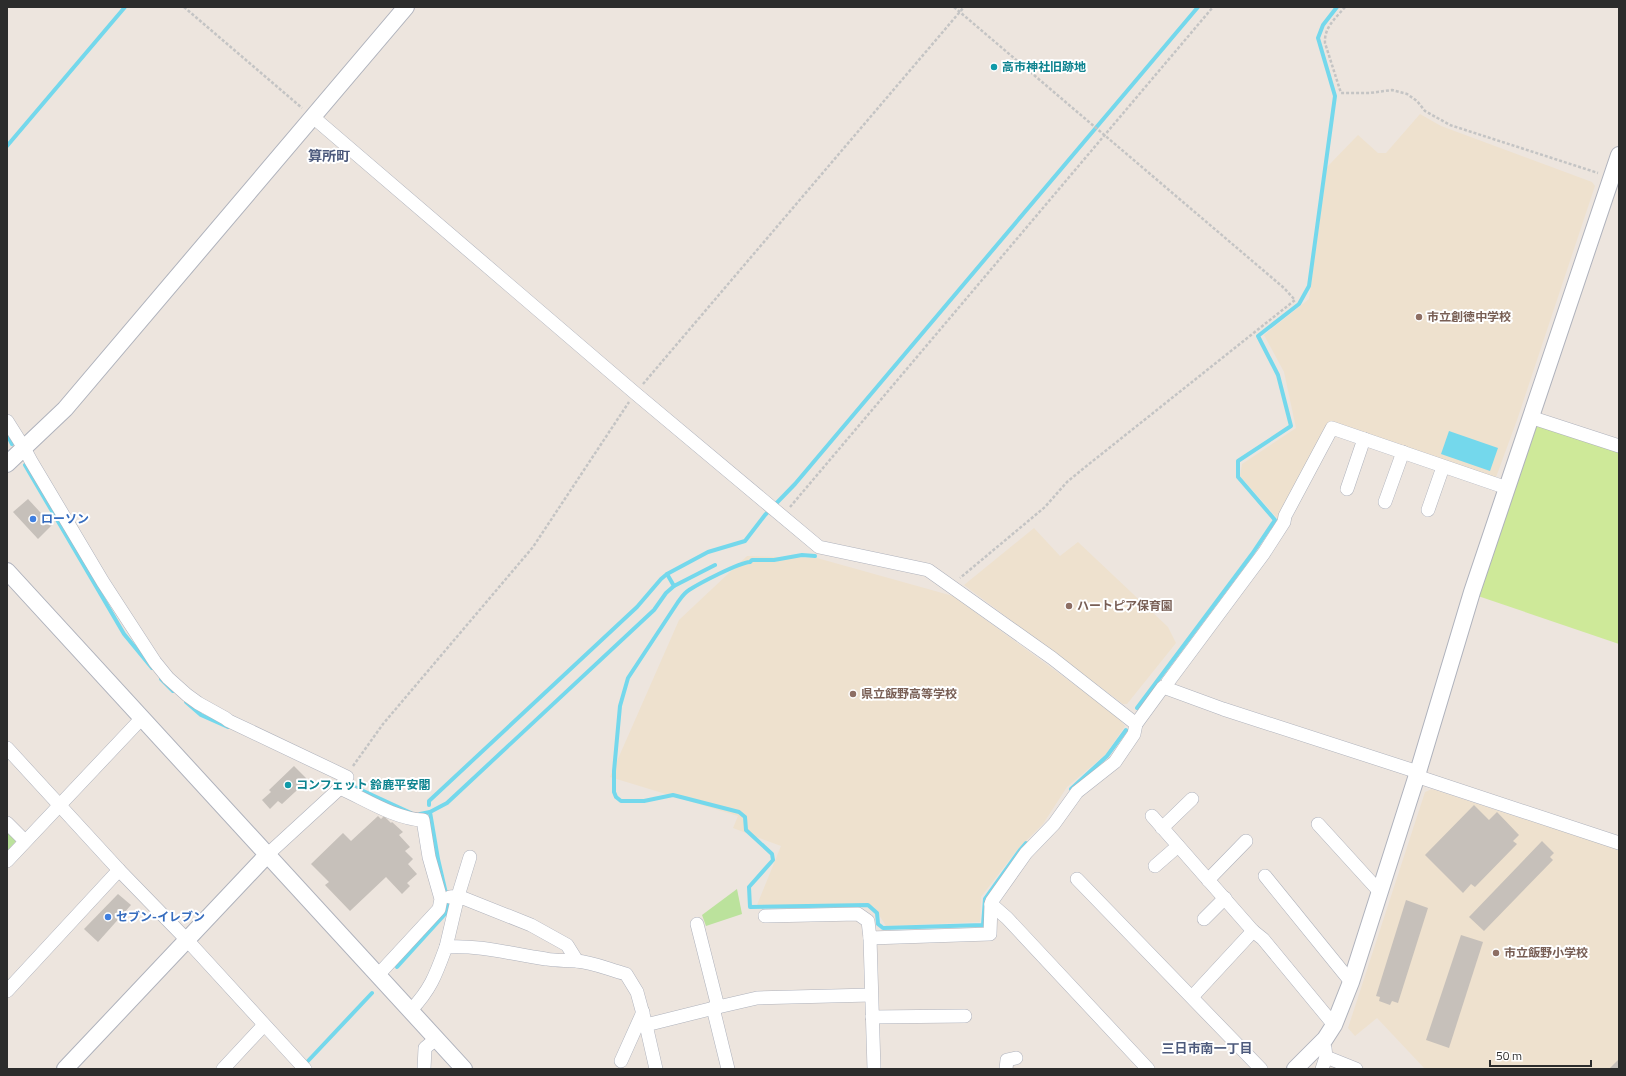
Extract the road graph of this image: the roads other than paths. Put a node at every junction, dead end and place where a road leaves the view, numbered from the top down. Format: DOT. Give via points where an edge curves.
graph roads {
  1 [pos="406,7"];
  2 [pos="313,117"];
  3 [pos="1619,154"];
  4 [pos="1530,417"];
  5 [pos="7,421"];
  6 [pos="1364,439"];
  7 [pos="1619,446"];
  8 [pos="24,448"];
  9 [pos="1402,452"];
  10 [pos="7,464"];
  11 [pos="1443,467"];
  12 [pos="1507,488"];
  13 [pos="1347,489"];
  14 [pos="1385,502"];
  15 [pos="1428,510"];
  16 [pos="7,572"];
  17 [pos="1167,688"];
  18 [pos="141,719"];
  19 [pos="1136,724"];
  20 [pos="7,748"];
  21 [pos="1417,774"];
  22 [pos="344,782"];
  23 [pos="1192,799"];
  24 [pos="59,806"];
  25 [pos="1152,816"];
  26 [pos="7,822"];
  27 [pos="1318,824"];
  28 [pos="1162,828"];
  29 [pos="25,841"];
  30 [pos="1246,841"];
  31 [pos="1619,843"];
  32 [pos="1178,846"];
  33 [pos="267,855"];
  34 [pos="470,857"];
  35 [pos="7,861"];
  36 [pos="1155,866"];
  37 [pos="119,870"];
  38 [pos="1264,876"];
  39 [pos="1077,879"];
  40 [pos="1208,880"];
  41 [pos="1379,891"];
  42 [pos="457,896"];
  43 [pos="1225,898"];
  44 [pos="441,899"];
  45 [pos="992,904"];
  46 [pos="766,916"];
  47 [pos="1204,919"];
  48 [pos="697,924"];
  49 [pos="1253,931"];
  50 [pos="870,938"];
  51 [pos="186,940"];
  52 [pos="446,948"];
  53 [pos="576,961"];
  54 [pos="378,974"];
  55 [pos="1351,982"];
  56 [pos="8,988"];
  57 [pos="871,995"];
  58 [pos="1192,997"];
  59 [pos="716,1007"];
  60 [pos="411,1010"];
  61 [pos="643,1012"];
  62 [pos="965,1016"];
  63 [pos="872,1017"];
  64 [pos="264,1025"];
  65 [pos="646,1025"];
  66 [pos="1334,1025"];
  67 [pos="436,1038"];
  68 [pos="1325,1038"];
  69 [pos="1016,1058"];
  70 [pos="620,1061"];
  71 [pos="1324,1063"];
  72 [pos="65,1069"];
  73 [pos="223,1069"];
  74 [pos="305,1069"];
  75 [pos="424,1069"];
  76 [pos="464,1069"];
  77 [pos="656,1069"];
  78 [pos="728,1069"];
  79 [pos="874,1069"];
  80 [pos="1006,1069"];
  81 [pos="1148,1069"];
  82 [pos="1261,1069"];
  83 [pos="1295,1069"];
  84 [pos="1356,1069"];
  1 -- 2 [label="street"];
  2 -- 8 [label="street" via="65,409"];
  2 -- 19 [label="street" via="819,547 928,570 1052,658"];
  3 -- 4 [label="street"];
  4 -- 7 [label="street"];
  4 -- 12 [label="street"];
  5 -- 8 [label="street"];
  6 -- 9 [label="street"];
  6 -- 13 [label="street"];
  6 -- 17 [label="street" via="1332,428 1284,522 1264,553 1168,682"];
  8 -- 10 [label="street"];
  8 -- 22 [label="street" via="103,582 168,678 198,703 229,722"];
  9 -- 11 [label="street"];
  9 -- 14 [label="street"];
  11 -- 12 [label="street"];
  11 -- 15 [label="street"];
  12 -- 21 [label="street" via="1472,592"];
  16 -- 18 [label="street"];
  17 -- 19 [label="street" via="1163,687"];
  17 -- 21 [label="street"];
  18 -- 24 [label="street"];
  18 -- 33 [label="street"];
  19 -- 45 [label="street" via="1134,734 1115,762 1077,792 1054,824 1026,853"];
  20 -- 24 [label="street"];
  21 -- 31 [label="street"];
  21 -- 41 [label="street"];
  22 -- 33 [label="street"];
  22 -- 44 [label="street" via="398,815 423,820 429,857"];
  23 -- 28 [label="street"];
  24 -- 29 [label="street"];
  24 -- 37 [label="street"];
  25 -- 28 [label="street"];
  26 -- 29 [label="street"];
  27 -- 41 [label="street"];
  28 -- 32 [label="street"];
  29 -- 35 [label="street"];
  30 -- 40 [label="street"];
  32 -- 36 [label="street"];
  32 -- 40 [label="street"];
  33 -- 51 [label="street"];
  33 -- 54 [label="street"];
  34 -- 42 [label="street"];
  37 -- 51 [label="street"];
  37 -- 56 [label="street"];
  38 -- 55 [label="street"];
  39 -- 58 [label="street"];
  40 -- 43 [label="street"];
  41 -- 55 [label="street"];
  42 -- 44 [label="street"];
  42 -- 52 [label="street"];
  42 -- 53 [label="street" via="531,925 568,945"];
  43 -- 47 [label="street"];
  43 -- 49 [label="street"];
  44 -- 54 [label="street" via="439,909"];
  45 -- 50 [label="street" via="990,934"];
  45 -- 81 [label="street"];
  46 -- 50 [label="street" via="858,914 868,921"];
  48 -- 59 [label="street"];
  49 -- 58 [label="street"];
  49 -- 66 [label="street" via="1264,939"];
  50 -- 57 [label="street"];
  51 -- 64 [label="street"];
  51 -- 72 [label="street"];
  52 -- 53 [label="street" via="488,948 546,960"];
  52 -- 60 [label="street" via="431,984"];
  53 -- 61 [label="street" via="626,974 637,992"];
  54 -- 60 [label="street"];
  55 -- 66 [label="street"];
  57 -- 59 [label="street" via="757,998"];
  57 -- 63 [label="street"];
  58 -- 82 [label="street"];
  59 -- 65 [label="street"];
  59 -- 78 [label="street"];
  60 -- 67 [label="street"];
  61 -- 65 [label="street"];
  61 -- 70 [label="street"];
  62 -- 63 [label="street"];
  63 -- 79 [label="street"];
  64 -- 73 [label="street"];
  64 -- 74 [label="street"];
  65 -- 77 [label="street"];
  66 -- 68 [label="street"];
  67 -- 75 [label="street" via="425,1048"];
  67 -- 76 [label="street"];
  68 -- 71 [label="street"];
  68 -- 83 [label="street"];
  69 -- 80 [label="street" via="1007,1060"];
  71 -- 84 [label="street"];
}
